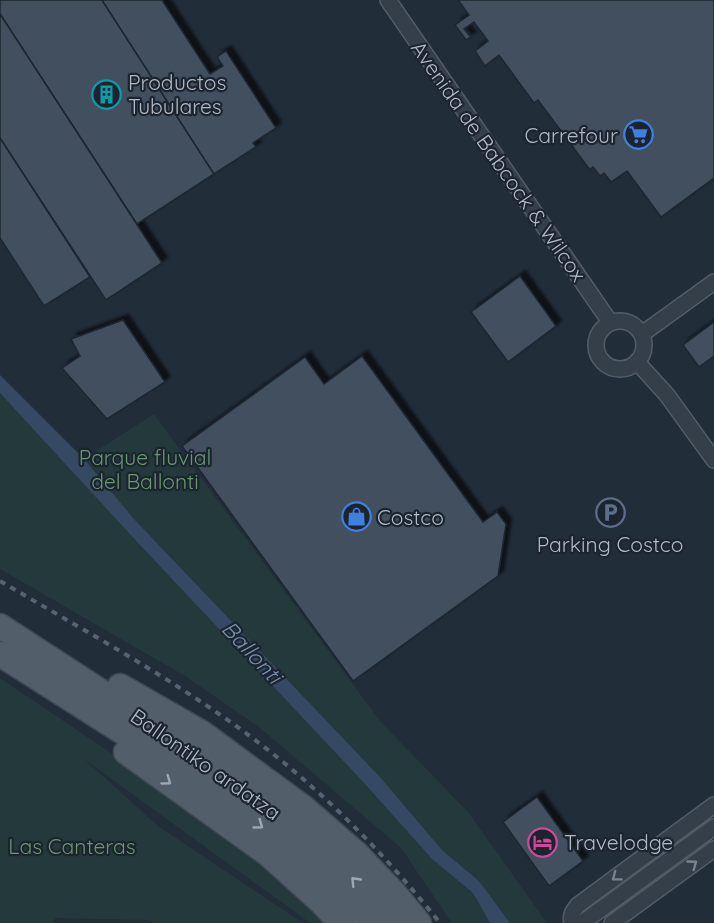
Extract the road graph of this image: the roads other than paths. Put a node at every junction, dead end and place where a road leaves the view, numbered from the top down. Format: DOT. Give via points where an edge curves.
graph roads {
  1 [pos="388,0"];
  2 [pos="714,282"];
  3 [pos="610,322"];
  4 [pos="642,334"];
  5 [pos="637,362"];
  6 [pos="714,460"];
  7 [pos="0,626"];
  8 [pos="27,643"];
  9 [pos="2,655"];
  10 [pos="714,805"];
  11 [pos="714,827"];
  12 [pos="714,849"];
  13 [pos="341,923"];
  14 [pos="371,923"];
  15 [pos="396,923"];
  16 [pos="419,923"];
  17 [pos="572,923"];
  18 [pos="582,923"];
  19 [pos="612,923"];
  1 -- 3 [label="street, Avenida de Babcock & Wilcox"];
  2 -- 4 [label="street"];
  3 -- 4 [label="street" via="624,321"];
  3 -- 5 [label="street" via="597,335 595,347 600,360 618,369"];
  4 -- 5 [label="street" via="644,349"];
  5 -- 6 [label="street" via="667,395"];
  7 -- 8 [label="main road, Ballontiko ardatza"];
  15 -- 8 [label="main road, Ballontiko ardatza, one-way" via="336,861 279,814"];
  8 -- 16 [label="main road" via="50,647 202,733 304,808 357,854"];
  9 -- 13 [label="main road, one-way" via="62,706 268,854"];
  9 -- 14 [label="main road, Ballontiko ardatza, one-way" via="195,778 268,831 319,872"];
  10 -- 17 [label="street, one-way" via="578,905 572,912"];
  11 -- 18 [label="street"];
  19 -- 12 [label="street, one-way"];
}
